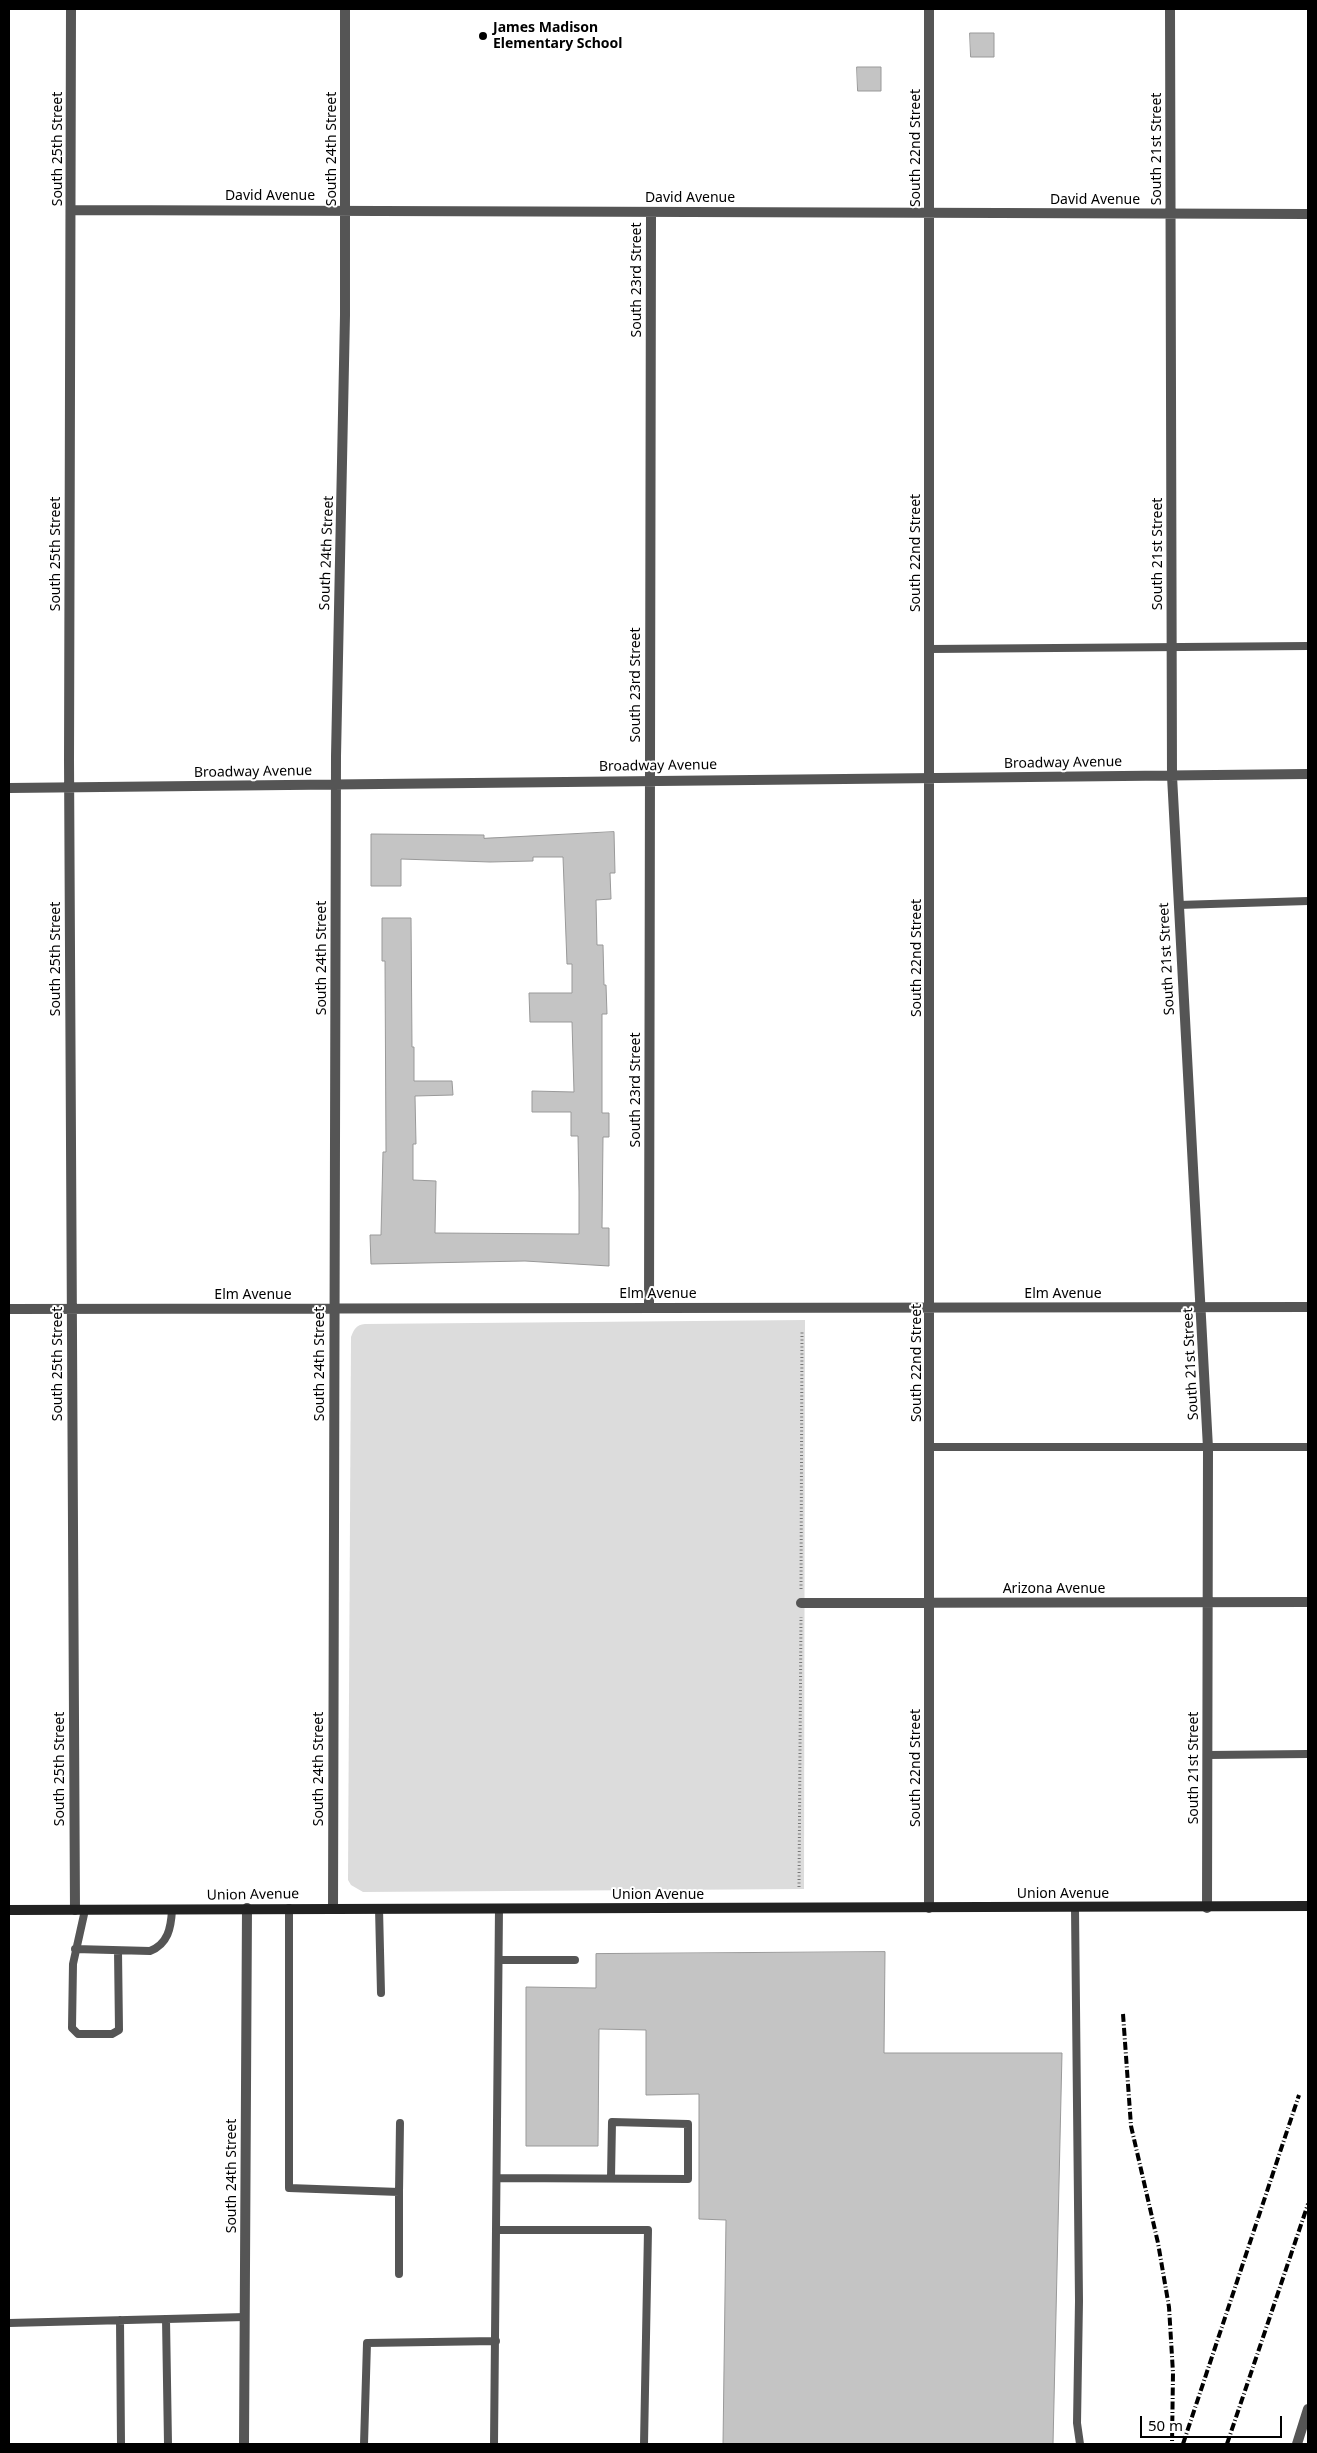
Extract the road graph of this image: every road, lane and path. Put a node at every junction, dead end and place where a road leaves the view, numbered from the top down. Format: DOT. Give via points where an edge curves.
graph roads {
  1 [pos="71,9"];
  2 [pos="345,9"];
  3 [pos="929,9"];
  4 [pos="1170,9"];
  5 [pos="72,210"];
  6 [pos="346,210"];
  7 [pos="651,212"];
  8 [pos="930,212"];
  9 [pos="1170,214"];
  10 [pos="1308,214"];
  11 [pos="1308,646"];
  12 [pos="1172,648"];
  13 [pos="930,649"];
  14 [pos="1308,774"];
  15 [pos="1172,776"];
  16 [pos="930,778"];
  17 [pos="650,779"];
  18 [pos="336,784"];
  19 [pos="9,788"];
  20 [pos="69,788"];
  21 [pos="1308,901"];
  22 [pos="1178,905"];
  23 [pos="1202,1307"];
  24 [pos="1308,1307"];
  25 [pos="334,1308"];
  26 [pos="649,1308"];
  27 [pos="930,1308"];
  28 [pos="9,1309"];
  29 [pos="71,1309"];
  30 [pos="930,1447"];
  31 [pos="1308,1447"];
  32 [pos="1208,1448"];
  33 [pos="1209,1602"];
  34 [pos="1308,1602"];
  35 [pos="801,1603"];
  36 [pos="930,1604"];
  37 [pos="1308,1754"];
  38 [pos="1208,1755"];
  39 [pos="1308,1906"];
  40 [pos="247,1908"];
  41 [pos="289,1908"];
  42 [pos="333,1908"];
  43 [pos="379,1908"];
  44 [pos="499,1908"];
  45 [pos="929,1908"];
  46 [pos="1075,1908"];
  47 [pos="1207,1908"];
  48 [pos="9,1910"];
  49 [pos="80,1910"];
  50 [pos="172,1910"];
  51 [pos="75,1949"];
  52 [pos="118,1951"];
  53 [pos="499,1960"];
  54 [pos="575,1960"];
  55 [pos="381,1993"];
  56 [pos="400,2124"];
  57 [pos="497,2178"];
  58 [pos="611,2178"];
  59 [pos="399,2192"];
  60 [pos="496,2230"];
  61 [pos="399,2274"];
  62 [pos="245,2317"];
  63 [pos="120,2320"];
  64 [pos="166,2320"];
  65 [pos="9,2323"];
  66 [pos="496,2341"];
  67 [pos="1308,2409"];
  68 [pos="121,2444"];
  69 [pos="168,2444"];
  70 [pos="244,2444"];
  71 [pos="364,2444"];
  72 [pos="494,2444"];
  73 [pos="644,2444"];
  74 [pos="1080,2444"];
  75 [pos="1296,2444"];
  1 -- 5 [label="street, South 25th Street"];
  2 -- 6 [label="street, South 24th Street"];
  3 -- 8 [label="street, South 22nd Street"];
  4 -- 9 [label="street, South 21st Street"];
  5 -- 6 [label="street, David Avenue"];
  5 -- 20 [label="street, South 25th Street"];
  6 -- 7 [label="street, David Avenue"];
  6 -- 18 [label="street, South 24th Street"];
  7 -- 8 [label="street, David Avenue"];
  7 -- 17 [label="street, South 23rd Street"];
  8 -- 9 [label="street, David Avenue"];
  8 -- 13 [label="street, South 22nd Street"];
  9 -- 10 [label="street, David Avenue"];
  9 -- 12 [label="street, South 21st Street"];
  11 -- 12 [label="lane"];
  12 -- 13 [label="lane"];
  12 -- 15 [label="street, South 21st Street"];
  13 -- 16 [label="street, South 22nd Street"];
  14 -- 15 [label="street, Broadway Avenue"];
  15 -- 16 [label="street, Broadway Avenue"];
  15 -- 22 [label="street, South 21st Street"];
  16 -- 17 [label="street, Broadway Avenue"];
  16 -- 27 [label="street, South 22nd Street"];
  17 -- 18 [label="street, Broadway Avenue"];
  17 -- 26 [label="street, South 23rd Street"];
  18 -- 20 [label="street, Broadway Avenue"];
  18 -- 25 [label="street, South 24th Street"];
  19 -- 20 [label="street, Broadway Avenue"];
  20 -- 29 [label="street, South 25th Street"];
  21 -- 22 [label="lane"];
  22 -- 23 [label="street, South 21st Street"];
  23 -- 24 [label="street, Elm Avenue"];
  23 -- 27 [label="street, Elm Avenue"];
  23 -- 32 [label="street, South 21st Street"];
  25 -- 26 [label="street, Elm Avenue"];
  25 -- 29 [label="street, Elm Avenue"];
  25 -- 42 [label="street, South 24th Street"];
  26 -- 27 [label="street, Elm Avenue"];
  27 -- 30 [label="street, South 22nd Street"];
  28 -- 29 [label="street, Elm Avenue"];
  29 -- 49 [label="street, South 25th Street"];
  30 -- 32 [label="lane"];
  30 -- 36 [label="street, South 22nd Street"];
  31 -- 32 [label="lane"];
  32 -- 33 [label="street, South 21st Street"];
  33 -- 34 [label="street, Arizona Avenue"];
  33 -- 36 [label="street, Arizona Avenue"];
  33 -- 38 [label="street, South 21st Street"];
  35 -- 36 [label="street, Arizona Avenue"];
  36 -- 45 [label="street, South 22nd Street"];
  37 -- 38 [label="lane"];
  38 -- 47 [label="street, South 21st Street"];
  39 -- 47 [label="street, Union Avenue"];
  40 -- 41 [label="street, Union Avenue"];
  40 -- 50 [label="street, Union Avenue"];
  40 -- 62 [label="street, South 24th Street"];
  41 -- 42 [label="street, Union Avenue"];
  41 -- 59 [label="lane" via="289,2188"];
  42 -- 43 [label="street, Union Avenue"];
  43 -- 44 [label="street, Union Avenue"];
  43 -- 55 [label="lane"];
  44 -- 45 [label="street, Union Avenue"];
  44 -- 53 [label="lane"];
  45 -- 46 [label="street, Union Avenue"];
  46 -- 47 [label="street, Union Avenue"];
  46 -- 74 [label="lane" via="1077,2423"];
  48 -- 49 [label="street, Union Avenue"];
  49 -- 50 [label="street, Union Avenue"];
  49 -- 51 [label="lane" via="81,1932"];
  50 -- 52 [label="lane" via="171,1928 166,1940 156,1949"];
  51 -- 52 [label="lane"];
  51 -- 52 [label="lane" via="71,2010 72,2028 78,2034 112,2034 118,2030"];
  53 -- 54 [label="lane"];
  53 -- 57 [label="lane"];
  56 -- 59 [label="lane"];
  57 -- 58 [label="lane"];
  57 -- 60 [label="lane"];
  58 -- 58 [label="lane" via="612,2122 688,2124 688,2179"];
  59 -- 61 [label="lane"];
  60 -- 66 [label="lane"];
  60 -- 73 [label="lane" via="648,2230"];
  62 -- 64 [label="lane"];
  62 -- 70 [label="street, South 24th Street"];
  63 -- 64 [label="lane"];
  63 -- 65 [label="lane"];
  63 -- 68 [label="lane"];
  64 -- 69 [label="lane"];
  66 -- 71 [label="lane" via="367,2342"];
  66 -- 72 [label="lane"];
  67 -- 75 [label="street"];
}
